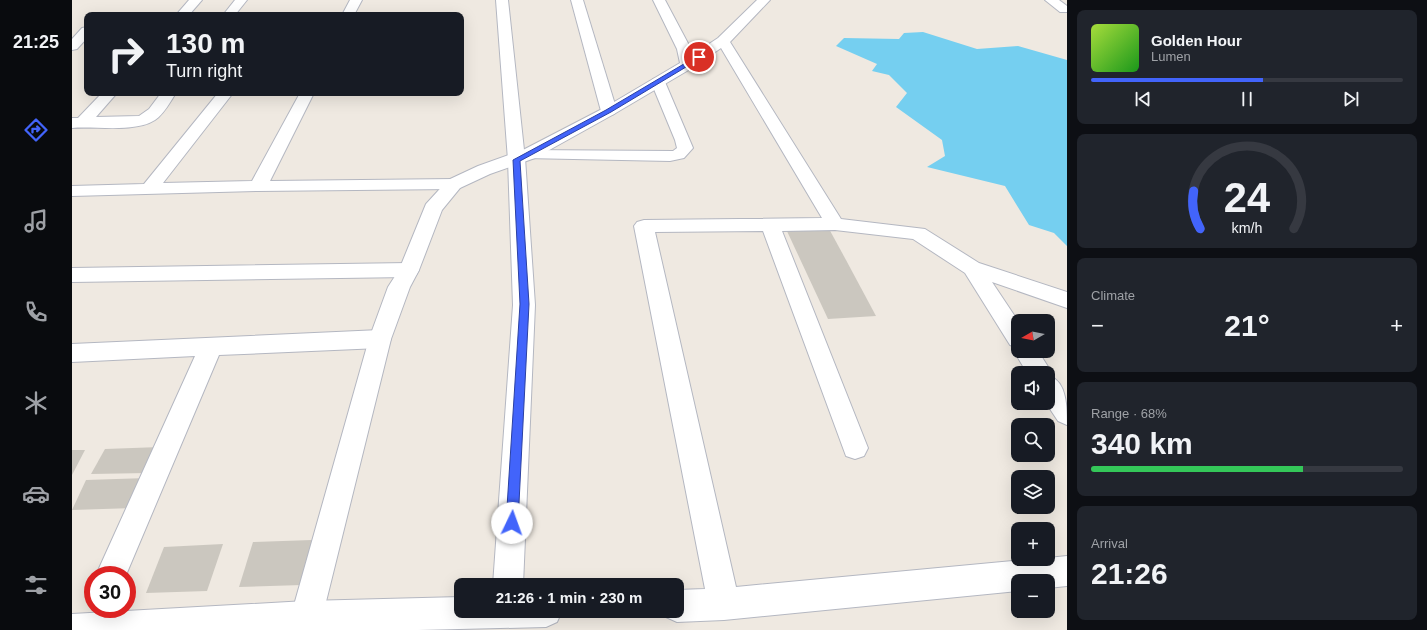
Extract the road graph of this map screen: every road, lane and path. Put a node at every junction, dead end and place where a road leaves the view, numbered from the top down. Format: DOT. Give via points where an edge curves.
graph roads {
  1 [pos="196,0"];
  2 [pos="241,0"];
  3 [pos="356,0"];
  4 [pos="502,0"];
  5 [pos="577,0"];
  6 [pos="659,0"];
  7 [pos="764,0"];
  8 [pos="1051,0"];
  9 [pos="1064,8"];
  10 [pos="185,12"];
  11 [pos="231,12"];
  12 [pos="350,12"];
  13 [pos="84,34"];
  14 [pos="723,41"];
  15 [pos="72,46"];
  16 [pos="687,65"];
  17 [pos="658,82"];
  18 [pos="107,96"];
  19 [pos="167,96"];
  20 [pos="224,96"];
  21 [pos="305,96"];
  22 [pos="608,111"];
  23 [pos="78,122"];
  24 [pos="523,157"];
  25 [pos="454,184"];
  26 [pos="258,186"];
  27 [pos="149,189"];
  28 [pos="72,191"];
  29 [pos="835,224"];
  30 [pos="770,225"];
  31 [pos="972,268"];
  32 [pos="409,270"];
  33 [pos="72,275"];
  34 [pos="1067,300"];
  35 [pos="1011,328"];
  36 [pos="380,340"];
  37 [pos="211,347"];
  38 [pos="72,354"];
  39 [pos="1055,396"];
  40 [pos="1067,414"];
  41 [pos="855,448"];
  42 [pos="115,566"];
  43 [pos="1067,571"];
  44 [pos="509,578"];
  45 [pos="724,604"];
  46 [pos="684,606"];
  47 [pos="454,614"];
  48 [pos="86,624"];
  49 [pos="304,624"];
  1 -- 10 [label="street"];
  2 -- 11 [label="street"];
  3 -- 12 [label="street"];
  4 -- 24 [label="street"];
  5 -- 22 [label="street"];
  6 -- 16 [label="street" via="684,49"];
  7 -- 14 [label="street"];
  8 -- 9 [label="street"];
  13 -- 15 [label="street"];
  14 -- 16 [label="street"];
  14 -- 29 [label="street"];
  16 -- 17 [label="street"];
  17 -- 22 [label="street"];
  17 -- 24 [label="street" via="683,140 685,148 682,153 676,156"];
  18 -- 23 [label="street"];
  19 -- 23 [label="street" via="155,111 144,119"];
  20 -- 27 [label="street"];
  21 -- 26 [label="street"];
  22 -- 24 [label="street"];
  24 -- 25 [label="street" via="484,170"];
  24 -- 44 [label="street" via="524,304"];
  25 -- 26 [label="street"];
  25 -- 32 [label="street" via="433,208"];
  26 -- 27 [label="street"];
  27 -- 28 [label="street"];
  29 -- 30 [label="street"];
  29 -- 31 [label="street" via="918,233"];
  30 -- 41 [label="street"];
  30 -- 45 [label="street" via="644,226"];
  31 -- 34 [label="street"];
  31 -- 35 [label="street"];
  32 -- 33 [label="street"];
  32 -- 36 [label="street" via="399,287"];
  36 -- 37 [label="street"];
  36 -- 49 [label="street"];
  37 -- 38 [label="street"];
  37 -- 42 [label="street"];
  39 -- 40 [label="street"];
  43 -- 45 [label="street"];
  45 -- 46 [label="street"];
  47 -- 49 [label="street"];
  48 -- 49 [label="street"];
}
